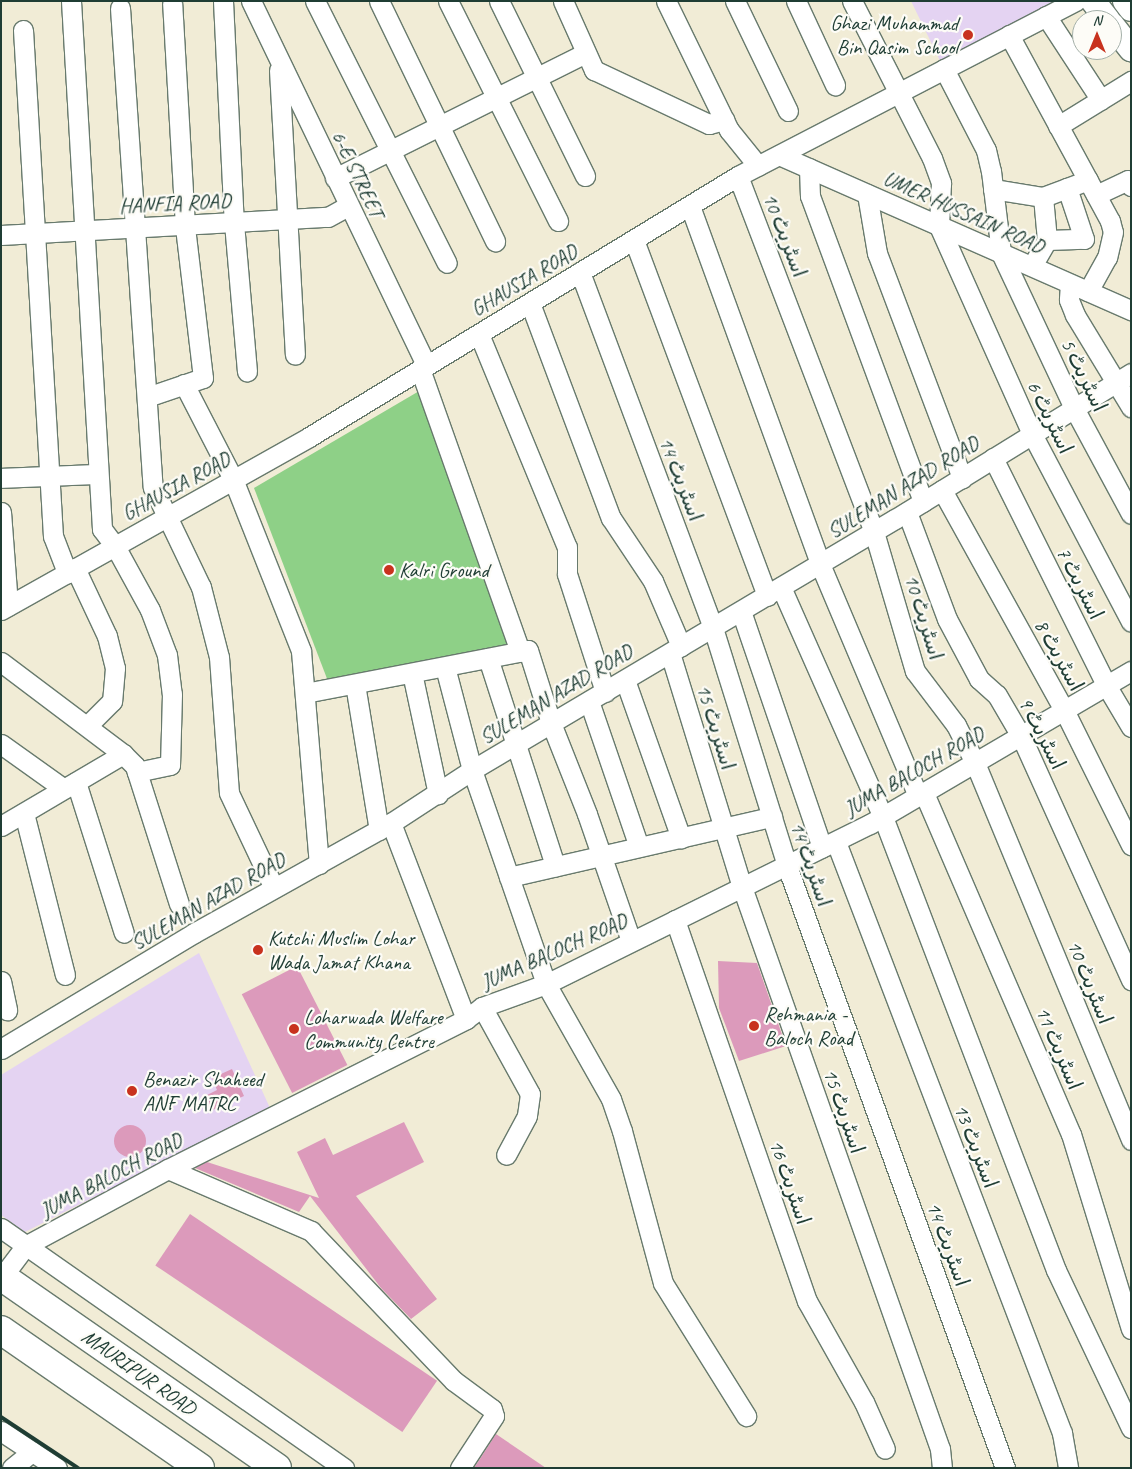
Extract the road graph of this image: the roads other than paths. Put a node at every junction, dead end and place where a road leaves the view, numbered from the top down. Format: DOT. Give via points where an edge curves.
graph roads {
  1 [pos="71,1"];
  2 [pos="223,1"];
  3 [pos="251,1"];
  4 [pos="315,1"];
  5 [pos="379,1"];
  6 [pos="448,1"];
  7 [pos="499,1"];
  8 [pos="563,1"];
  9 [pos="666,1"];
  10 [pos="735,1"];
  11 [pos="796,1"];
  12 [pos="852,1"];
  13 [pos="1076,1"];
  14 [pos="172,4"];
  15 [pos="120,8"];
  16 [pos="1046,16"];
  17 [pos="23,30"];
  18 [pos="1009,35"];
  19 [pos="1122,38"];
  20 [pos="1131,49"];
  21 [pos="586,53"];
  22 [pos="279,58"];
  23 [pos="944,69"];
  24 [pos="536,77"];
  25 [pos="1131,81"];
  26 [pos="835,84"];
  27 [pos="898,93"];
  28 [pos="495,98"];
  29 [pos="1101,100"];
  30 [pos="788,111"];
  31 [pos="724,120"];
  32 [pos="439,126"];
  33 [pos="1058,126"];
  34 [pos="390,150"];
  35 [pos="780,155"];
  36 [pos="758,166"];
  37 [pos="809,168"];
  38 [pos="585,176"];
  39 [pos="738,176"];
  40 [pos="335,178"];
  41 [pos="1131,186"];
  42 [pos="1068,188"];
  43 [pos="1092,188"];
  44 [pos="993,189"];
  45 [pos="867,194"];
  46 [pos="1043,197"];
  47 [pos="348,206"];
  48 [pos="690,206"];
  49 [pos="288,221"];
  50 [pos="558,221"];
  51 [pos="234,223"];
  52 [pos="185,226"];
  53 [pos="939,226"];
  54 [pos="133,228"];
  55 [pos="83,231"];
  56 [pos="33,234"];
  57 [pos="1,235"];
  58 [pos="634,240"];
  59 [pos="1047,240"];
  60 [pos="495,241"];
  61 [pos="1001,253"];
  62 [pos="447,264"];
  63 [pos="1032,266"];
  64 [pos="580,272"];
  65 [pos="1070,284"];
  66 [pos="1088,292"];
  67 [pos="530,303"];
  68 [pos="1130,308"];
  69 [pos="479,334"];
  70 [pos="295,355"];
  71 [pos="423,367"];
  72 [pos="247,371"];
  73 [pos="1123,377"];
  74 [pos="184,384"];
  75 [pos="147,397"];
  76 [pos="1131,406"];
  77 [pos="1074,408"];
  78 [pos="1032,434"];
  79 [pos="993,458"];
  80 [pos="98,474"];
  81 [pos="49,476"];
  82 [pos="1,478"];
  83 [pos="962,478"];
  84 [pos="233,479"];
  85 [pos="942,490"];
  86 [pos="923,502"];
  87 [pos="1,512"];
  88 [pos="907,512"];
  89 [pos="1131,514"];
  90 [pos="168,516"];
  91 [pos="874,532"];
  92 [pos="115,546"];
  93 [pos="820,564"];
  94 [pos="71,570"];
  95 [pos="774,591"];
  96 [pos="5,608"];
  97 [pos="741,611"];
  98 [pos="1131,622"];
  99 [pos="713,628"];
  100 [pos="676,650"];
  101 [pos="520,652"];
  102 [pos="488,658"];
  103 [pos="1,662"];
  104 [pos="445,666"];
  105 [pos="1131,671"];
  106 [pos="412,673"];
  107 [pos="625,680"];
  108 [pos="355,684"];
  109 [pos="1106,685"];
  110 [pos="305,693"];
  111 [pos="597,696"];
  112 [pos="1064,710"];
  113 [pos="551,723"];
  114 [pos="87,726"];
  115 [pos="1131,727"];
  116 [pos="1021,736"];
  117 [pos="1,744"];
  118 [pos="514,745"];
  119 [pos="123,754"];
  120 [pos="975,763"];
  121 [pos="472,770"];
  122 [pos="137,772"];
  123 [pos="70,786"];
  124 [pos="438,794"];
  125 [pos="921,795"];
  126 [pos="772,817"];
  127 [pos="9,818"];
  128 [pos="883,818"];
  129 [pos="385,826"];
  130 [pos="724,828"];
  131 [pos="681,838"];
  132 [pos="829,845"];
  133 [pos="1131,845"];
  134 [pos="639,848"];
  135 [pos="602,856"];
  136 [pos="318,864"];
  137 [pos="555,866"];
  138 [pos="787,866"];
  139 [pos="509,877"];
  140 [pos="742,887"];
  141 [pos="274,888"];
  142 [pos="179,904"];
  143 [pos="675,920"];
  144 [pos="124,934"];
  145 [pos="631,941"];
  146 [pos="65,975"];
  147 [pos="1131,980"];
  148 [pos="1,981"];
  149 [pos="546,984"];
  150 [pos="482,1007"];
  151 [pos="7,1010"];
  152 [pos="466,1019"];
  153 [pos="1,1049"];
  154 [pos="1131,1140"];
  155 [pos="506,1155"];
  156 [pos="168,1169"];
  157 [pos="1,1228"];
  158 [pos="25,1246"];
  159 [pos="2,1277"];
  160 [pos="1131,1329"];
  161 [pos="1,1330"];
  162 [pos="746,1416"];
  163 [pos="1131,1428"];
  164 [pos="1,1431"];
  165 [pos="885,1449"];
  166 [pos="32,1452"];
  167 [pos="12,1468"];
  168 [pos="57,1468"];
  169 [pos="200,1468"];
  170 [pos="277,1468"];
  171 [pos="344,1468"];
  172 [pos="460,1468"];
  173 [pos="942,1468"];
  174 [pos="1005,1468"];
  175 [pos="1068,1468"];
  1 -- 55 [label="street"];
  2 -- 51 [label="street"];
  3 -- 22 [label="street, 6-E STREET"];
  4 -- 34 [label="street"];
  5 -- 32 [label="street"];
  6 -- 28 [label="street"];
  7 -- 24 [label="street"];
  8 -- 21 [label="street"];
  9 -- 31 [label="street"];
  10 -- 30 [label="street"];
  11 -- 26 [label="street"];
  12 -- 27 [label="street"];
  13 -- 16 [label="street, GHAUSIA ROAD"];
  14 -- 52 [label="street"];
  15 -- 54 [label="street"];
  16 -- 18 [label="street, GHAUSIA ROAD"];
  16 -- 29 [label="street"];
  17 -- 56 [label="street"];
  18 -- 23 [label="street, GHAUSIA ROAD"];
  18 -- 33 [label="street"];
  19 -- 20 [label="main road"];
  21 -- 24 [label="street"];
  21 -- 31 [label="street" via="594,70 709,124"];
  22 -- 40 [label="street, 6-E STREET"];
  22 -- 49 [label="street"];
  23 -- 27 [label="street, GHAUSIA ROAD"];
  23 -- 44 [label="street, اسٹریٹ 5" via="986,150"];
  24 -- 28 [label="street"];
  24 -- 38 [label="street"];
  25 -- 29 [label="street"];
  27 -- 35 [label="street, GHAUSIA ROAD"];
  27 -- 53 [label="street" via="932,158 941,183"];
  28 -- 32 [label="street"];
  28 -- 50 [label="street"];
  29 -- 33 [label="street"];
  31 -- 36 [label="street"];
  32 -- 34 [label="street"];
  32 -- 60 [label="street"];
  33 -- 43 [label="street"];
  34 -- 40 [label="street"];
  34 -- 62 [label="street"];
  35 -- 36 [label="street, GHAUSIA ROAD"];
  35 -- 37 [label="street, UMER HUSSAIN ROAD"];
  36 -- 39 [label="street, GHAUSIA ROAD"];
  37 -- 45 [label="street, UMER HUSSAIN ROAD"];
  37 -- 86 [label="street" via="810,196"];
  39 -- 48 [label="street, GHAUSIA ROAD"];
  39 -- 91 [label="street, اسٹریٹ 10"];
  40 -- 47 [label="street, 6-E STREET"];
  41 -- 43 [label="street" via="1128,180"];
  42 -- 43 [label="street"];
  42 -- 46 [label="street"];
  42 -- 59 [label="street" via="1084,239"];
  43 -- 66 [label="street" via="1113,232 1108,257"];
  44 -- 46 [label="street"];
  44 -- 61 [label="street, اسٹریٹ 5"];
  45 -- 53 [label="street, UMER HUSSAIN ROAD"];
  45 -- 83 [label="street" via="878,253"];
  46 -- 59 [label="street"];
  47 -- 49 [label="street, HANFIA ROAD" via="328,217"];
  47 -- 71 [label="street, 6-E STREET"];
  48 -- 58 [label="street, GHAUSIA ROAD"];
  48 -- 93 [label="street, اسٹریٹ 11"];
  49 -- 51 [label="street, HANFIA ROAD"];
  49 -- 70 [label="street"];
  51 -- 52 [label="street, HANFIA ROAD"];
  51 -- 72 [label="street"];
  52 -- 54 [label="street, HANFIA ROAD"];
  52 -- 74 [label="street" via="203,378"];
  53 -- 61 [label="street, UMER HUSSAIN ROAD"];
  53 -- 78 [label="street, اسٹریٹ 6"];
  54 -- 55 [label="street, HANFIA ROAD"];
  54 -- 75 [label="street"];
  55 -- 56 [label="street, HANFIA ROAD"];
  55 -- 80 [label="street"];
  56 -- 57 [label="street, HANFIA ROAD"];
  56 -- 81 [label="street"];
  58 -- 64 [label="street, GHAUSIA ROAD"];
  58 -- 95 [label="street"];
  59 -- 63 [label="street"];
  61 -- 63 [label="street, UMER HUSSAIN ROAD"];
  61 -- 77 [label="street, اسٹریٹ 5"];
  63 -- 65 [label="street, UMER HUSSAIN ROAD"];
  64 -- 67 [label="street, GHAUSIA ROAD"];
  64 -- 99 [label="street, اسٹریٹ 14"];
  65 -- 66 [label="street, UMER HUSSAIN ROAD"];
  65 -- 73 [label="street" via="1069,300 1075,315"];
  66 -- 68 [label="street, UMER HUSSAIN ROAD"];
  67 -- 69 [label="street, GHAUSIA ROAD"];
  67 -- 100 [label="street, اسٹریٹ 15" via="611,518 653,580"];
  69 -- 71 [label="street, GHAUSIA ROAD"];
  69 -- 111 [label="street" via="567,547 567,574"];
  71 -- 84 [label="street, GHAUSIA ROAD"];
  71 -- 101 [label="street, 6-E STREET"];
  73 -- 76 [label="street"];
  73 -- 77 [label="street, SULEMAN AZAD ROAD"];
  74 -- 75 [label="street"];
  74 -- 84 [label="street"];
  75 -- 90 [label="street" via="153,487"];
  77 -- 78 [label="street, SULEMAN AZAD ROAD"];
  77 -- 89 [label="street, اسٹریٹ 5"];
  78 -- 79 [label="street, SULEMAN AZAD ROAD"];
  78 -- 98 [label="street, اسٹریٹ 6"];
  79 -- 83 [label="street, SULEMAN AZAD ROAD"];
  79 -- 109 [label="street, اسٹریٹ 7"];
  80 -- 81 [label="street"];
  80 -- 92 [label="street" via="102,529"];
  81 -- 82 [label="street"];
  81 -- 94 [label="street" via="53,536"];
  83 -- 85 [label="street, SULEMAN AZAD ROAD"];
  84 -- 90 [label="street, GHAUSIA ROAD"];
  84 -- 110 [label="street" via="301,651"];
  85 -- 86 [label="street, SULEMAN AZAD ROAD"];
  85 -- 112 [label="street, اسٹریٹ 8"];
  86 -- 88 [label="street, SULEMAN AZAD ROAD"];
  87 -- 96 [label="street"];
  88 -- 91 [label="street, SULEMAN AZAD ROAD"];
  88 -- 116 [label="street, اسٹریٹ 9" via="963,653 979,679 996,695"];
  90 -- 92 [label="street, GHAUSIA ROAD"];
  90 -- 141 [label="street" via="201,587 219,657 229,793"];
  91 -- 93 [label="street, SULEMAN AZAD ROAD"];
  91 -- 120 [label="street, اسٹریٹ 10" via="915,671 956,725"];
  92 -- 94 [label="street, GHAUSIA ROAD"];
  92 -- 122 [label="street" via="150,610 167,655 172,694 170,765"];
  93 -- 95 [label="street, SULEMAN AZAD ROAD"];
  93 -- 125 [label="street, اسٹریٹ 11"];
  94 -- 96 [label="street, GHAUSIA ROAD"];
  94 -- 114 [label="street" via="107,636 115,668 112,701"];
  95 -- 97 [label="street, SULEMAN AZAD ROAD"];
  95 -- 128 [label="street"];
  97 -- 99 [label="street, SULEMAN AZAD ROAD"];
  97 -- 132 [label="street, اسٹریٹ 13"];
  99 -- 100 [label="street, SULEMAN AZAD ROAD"];
  99 -- 126 [label="street, اسٹریٹ 14"];
  100 -- 107 [label="street, SULEMAN AZAD ROAD"];
  100 -- 130 [label="street, اسٹریٹ 15"];
  101 -- 102 [label="street"];
  101 -- 113 [label="street" via="528,650"];
  102 -- 104 [label="street"];
  102 -- 118 [label="street"];
  103 -- 114 [label="street"];
  104 -- 106 [label="street"];
  104 -- 121 [label="street"];
  105 -- 109 [label="street, JUMA BALOCH ROAD"];
  106 -- 108 [label="street"];
  106 -- 124 [label="street"];
  107 -- 111 [label="street, SULEMAN AZAD ROAD"];
  107 -- 131 [label="street"];
  108 -- 110 [label="street"];
  108 -- 129 [label="street"];
  109 -- 112 [label="street, JUMA BALOCH ROAD"];
  109 -- 115 [label="street, اسٹریٹ 7"];
  110 -- 136 [label="street"];
  111 -- 113 [label="street, SULEMAN AZAD ROAD"];
  111 -- 134 [label="street"];
  112 -- 116 [label="street, JUMA BALOCH ROAD"];
  112 -- 133 [label="street, اسٹریٹ 8"];
  113 -- 118 [label="street, SULEMAN AZAD ROAD"];
  113 -- 135 [label="street"];
  114 -- 119 [label="street"];
  116 -- 120 [label="street, JUMA BALOCH ROAD"];
  116 -- 147 [label="street, اسٹریٹ 9"];
  117 -- 123 [label="street"];
  118 -- 121 [label="street, SULEMAN AZAD ROAD"];
  118 -- 137 [label="street"];
  119 -- 122 [label="street"];
  119 -- 123 [label="street"];
  120 -- 125 [label="street, JUMA BALOCH ROAD"];
  120 -- 154 [label="street, اسٹریٹ 10"];
  121 -- 124 [label="street, SULEMAN AZAD ROAD"];
  121 -- 139 [label="street"];
  122 -- 142 [label="street"];
  123 -- 127 [label="street"];
  123 -- 144 [label="street"];
  124 -- 129 [label="street, SULEMAN AZAD ROAD"];
  125 -- 128 [label="street, JUMA BALOCH ROAD"];
  125 -- 160 [label="street, اسٹریٹ 11" via="1071,1134"];
  126 -- 130 [label="street"];
  126 -- 138 [label="street, اسٹریٹ 14"];
  127 -- 146 [label="street"];
  128 -- 132 [label="street, JUMA BALOCH ROAD"];
  128 -- 163 [label="street" via="1056,1270"];
  129 -- 136 [label="street, SULEMAN AZAD ROAD"];
  129 -- 152 [label="street"];
  130 -- 131 [label="street"];
  130 -- 140 [label="street, اسٹریٹ 15"];
  131 -- 134 [label="street"];
  132 -- 138 [label="street, JUMA BALOCH ROAD"];
  132 -- 175 [label="street, اسٹریٹ 13" via="1062,1433"];
  134 -- 135 [label="street"];
  135 -- 137 [label="street"];
  135 -- 145 [label="street"];
  136 -- 141 [label="street, SULEMAN AZAD ROAD"];
  137 -- 139 [label="street"];
  138 -- 140 [label="street, JUMA BALOCH ROAD"];
  138 -- 174 [label="street, اسٹریٹ 14"];
  139 -- 149 [label="street"];
  140 -- 143 [label="street, JUMA BALOCH ROAD"];
  140 -- 173 [label="street, اسٹریٹ 15" via="940,1449"];
  141 -- 153 [label="street, SULEMAN AZAD ROAD"];
  143 -- 145 [label="street, JUMA BALOCH ROAD"];
  143 -- 165 [label="street, اسٹریٹ 16" via="807,1301 864,1402"];
  145 -- 149 [label="street, JUMA BALOCH ROAD"];
  148 -- 151 [label="street"];
  149 -- 150 [label="street, JUMA BALOCH ROAD"];
  149 -- 162 [label="street" via="611,1099 663,1284"];
  150 -- 152 [label="street, JUMA BALOCH ROAD"];
  150 -- 155 [label="street" via="530,1094 527,1116"];
  152 -- 156 [label="street, JUMA BALOCH ROAD"];
  156 -- 158 [label="street, JUMA BALOCH ROAD"];
  156 -- 172 [label="street" via="311,1231 454,1381 492,1409 494,1416"];
  157 -- 158 [label="street"];
  158 -- 159 [label="street, JUMA BALOCH ROAD"];
  158 -- 171 [label="street"];
  159 -- 170 [label="highway, MAURIPUR ROAD"];
  161 -- 169 [label="highway, MAURIPUR ROAD"];
  164 -- 166 [label="street"];
  166 -- 167 [label="street"];
  166 -- 168 [label="street"];
}
